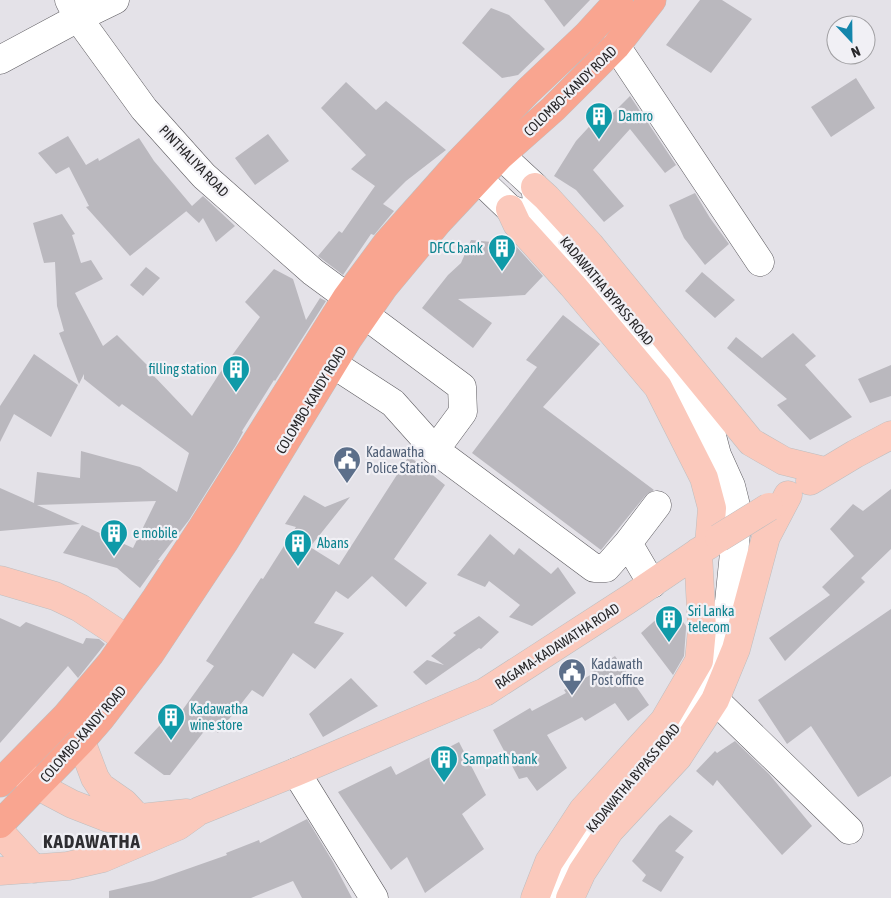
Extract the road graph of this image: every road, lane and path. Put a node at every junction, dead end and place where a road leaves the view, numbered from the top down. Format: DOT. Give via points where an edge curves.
graph roads {
  1 [pos="115,0"];
  2 [pos="618,0"];
  3 [pos="652,0"];
  4 [pos="74,9"];
  5 [pos="616,46"];
  6 [pos="0,60"];
  7 [pos="491,147"];
  8 [pos="469,170"];
  9 [pos="535,187"];
  10 [pos="510,209"];
  11 [pos="760,262"];
  12 [pos="356,306"];
  13 [pos="333,364"];
  14 [pos="891,435"];
  15 [pos="435,450"];
  16 [pos="717,456"];
  17 [pos="825,471"];
  18 [pos="778,501"];
  19 [pos="657,505"];
  20 [pos="628,543"];
  21 [pos="709,545"];
  22 [pos="0,580"];
  23 [pos="652,584"];
  24 [pos="139,647"];
  25 [pos="715,700"];
  26 [pos="81,741"];
  27 [pos="296,772"];
  28 [pos="8,775"];
  29 [pos="38,786"];
  30 [pos="198,811"];
  31 [pos="138,818"];
  32 [pos="0,824"];
  33 [pos="849,830"];
  34 [pos="0,832"];
  35 [pos="34,869"];
  36 [pos="0,871"];
  37 [pos="374,898"];
  38 [pos="534,898"];
  39 [pos="552,898"];
  40 [pos="570,898"];
  1 -- 4 [label="street"];
  2 -- 7 [label="highway, COLOMBO-KANDY ROAD" via="587,36 528,91"];
  3 -- 5 [label="highway, COLOMBO-KANDY ROAD"];
  4 -- 6 [label="street"];
  4 -- 12 [label="street, PINTHALIYA ROAD" via="144,109 204,176"];
  5 -- 7 [label="highway, COLOMBO-KANDY ROAD" via="553,109"];
  5 -- 11 [label="street"];
  7 -- 8 [label="highway, COLOMBO-KANDY ROAD"];
  7 -- 9 [label="street, KADAWATHA BYPASS ROAD"];
  8 -- 10 [label="street, KADAWATHA BYPASS ROAD"];
  8 -- 12 [label="highway, COLOMBO-KANDY ROAD" via="387,243"];
  9 -- 16 [label="street, KADAWATHA BYPASS ROAD" via="537,200 546,216 653,345 695,403 712,436"];
  9 -- 17 [label="main road" via="596,252 751,442 784,461"];
  10 -- 16 [label="street, KADAWATHA BYPASS ROAD" via="527,214 598,294 668,382 704,441"];
  10 -- 21 [label="main road" via="517,224 658,387 704,478 712,508"];
  12 -- 13 [label="highway, COLOMBO-KANDY ROAD"];
  12 -- 15 [label="street, PINTHALIYA ROAD" via="462,387 463,412"];
  12 -- 24 [label="highway, COLOMBO-KANDY ROAD" via="202,528"];
  13 -- 15 [label="street" via="393,403"];
  13 -- 24 [label="highway, COLOMBO-KANDY ROAD" via="225,541"];
  14 -- 17 [label="main road, RAGAMA-KADAWATHA ROAD"];
  15 -- 20 [label="street" via="594,568 606,568"];
  16 -- 39 [label="street, KADAWATHA BYPASS ROAD" via="731,486 738,514 730,602 715,667 672,736 580,842"];
  17 -- 18 [label="main road, RAGAMA-KADAWATHA ROAD"];
  18 -- 21 [label="main road, RAGAMA-KADAWATHA ROAD, bridge"];
  18 -- 25 [label="main road" via="736,649"];
  19 -- 20 [label="street"];
  20 -- 23 [label="street"];
  21 -- 23 [label="main road, RAGAMA-KADAWATHA ROAD"];
  21 -- 38 [label="main road" via="699,661 664,721 583,810 549,862"];
  22 -- 24 [label="main road" via="55,596 80,608"];
  23 -- 27 [label="main road, RAGAMA-KADAWATHA ROAD" via="484,692"];
  24 -- 26 [label="highway, COLOMBO-KANDY ROAD" via="101,718"];
  24 -- 28 [label="highway, COLOMBO-KANDY ROAD" via="112,663"];
  25 -- 33 [label="street"];
  25 -- 40 [label="main road" via="678,757 610,830 582,872"];
  26 -- 29 [label="highway, COLOMBO-KANDY ROAD"];
  26 -- 31 [label="main road" via="101,788 124,803"];
  27 -- 30 [label="main road, RAGAMA-KADAWATHA ROAD"];
  27 -- 37 [label="street"];
  28 -- 29 [label="main road"];
  29 -- 31 [label="main road" via="108,818"];
  29 -- 32 [label="highway, COLOMBO-KANDY ROAD"];
  30 -- 31 [label="main road"];
  30 -- 35 [label="main road" via="178,826 103,858"];
  34 -- 35 [label="main road"];
  35 -- 36 [label="main road"];
}
